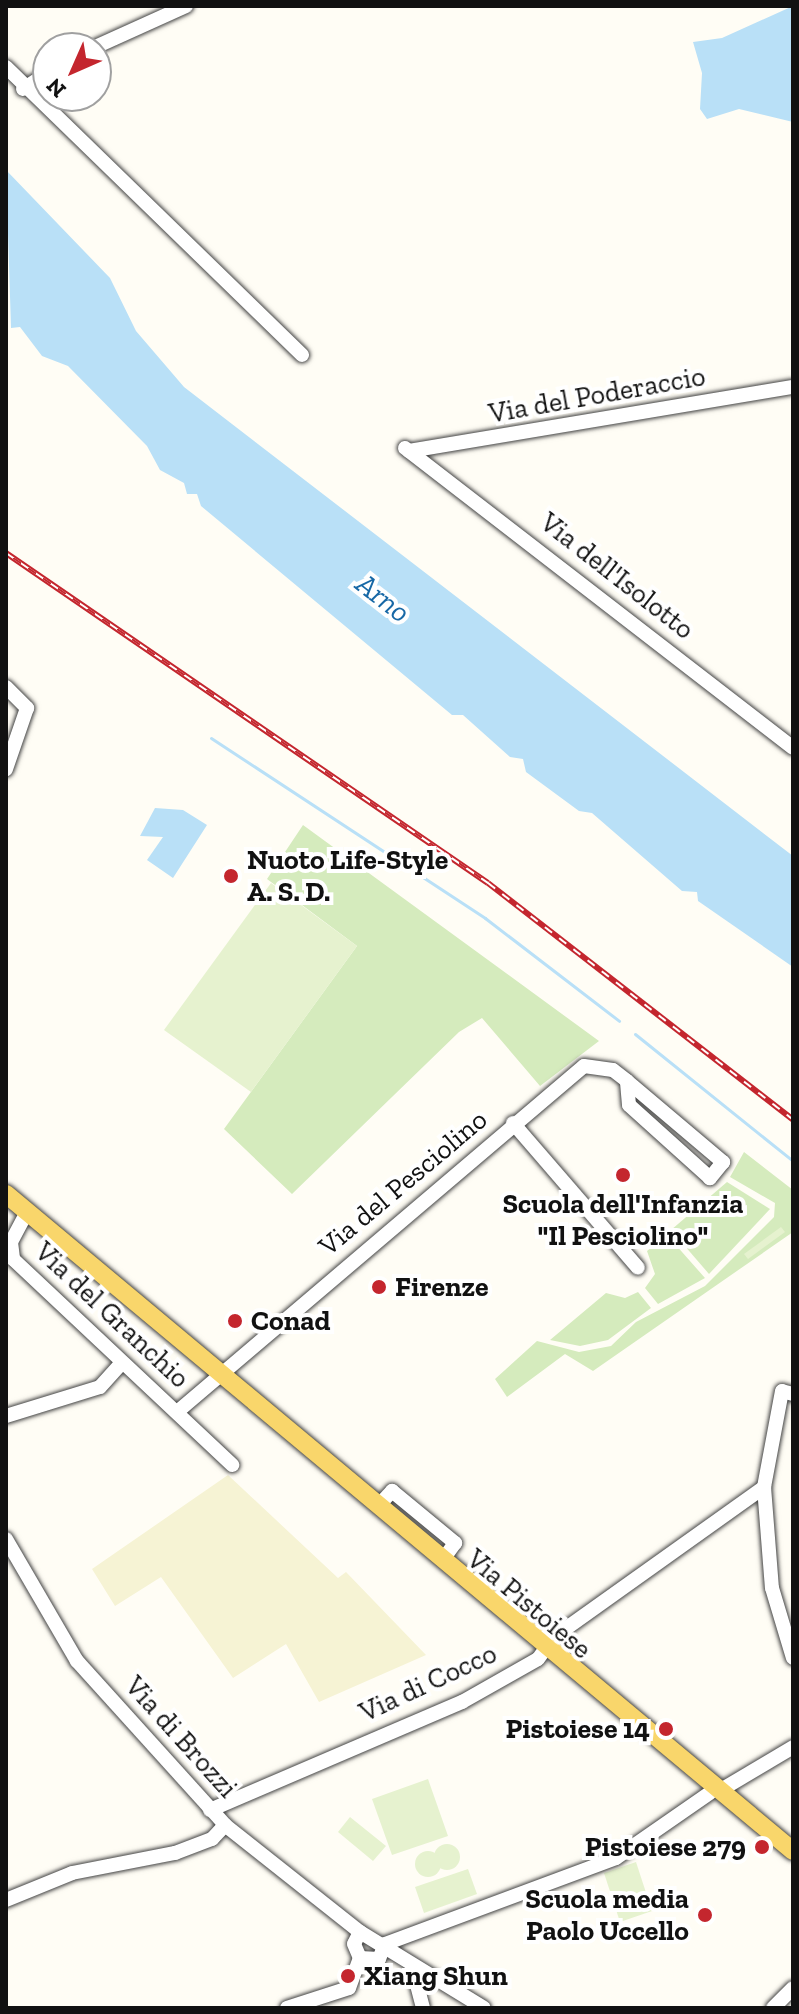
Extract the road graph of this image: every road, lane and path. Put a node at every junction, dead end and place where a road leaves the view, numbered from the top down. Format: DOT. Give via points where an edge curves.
graph roads {
  1 [pos="186,6"];
  2 [pos="112,39"];
  3 [pos="6,67"];
  4 [pos="32,83"];
  5 [pos="23,89"];
  6 [pos="302,355"];
  7 [pos="793,387"];
  8 [pos="407,450"];
  9 [pos="6,687"];
  10 [pos="793,748"];
  11 [pos="6,769"];
  12 [pos="627,1081"];
  13 [pos="513,1123"];
  14 [pos="6,1194"];
  15 [pos="27,1212"];
  16 [pos="8,1254"];
  17 [pos="638,1268"];
  18 [pos="121,1364"];
  19 [pos="227,1379"];
  20 [pos="793,1394"];
  21 [pos="177,1412"];
  22 [pos="6,1416"];
  23 [pos="232,1465"];
  24 [pos="764,1487"];
  25 [pos="6,1539"];
  26 [pos="547,1649"];
  27 [pos="793,1658"];
  28 [pos="793,1747"];
  29 [pos="716,1792"];
  30 [pos="210,1810"];
  31 [pos="225,1825"];
  32 [pos="793,1851"];
  33 [pos="793,1864"];
  34 [pos="6,1900"];
  35 [pos="360,1932"];
  36 [pos="385,1944"];
  37 [pos="360,1958"];
  38 [pos="412,1966"];
  39 [pos="793,1988"];
  40 [pos="793,1995"];
  41 [pos="287,2008"];
  42 [pos="423,2008"];
  43 [pos="484,2008"];
  44 [pos="780,2008"];
  1 -- 2 [label="street"];
  3 -- 5 [label="street"];
  4 -- 5 [label="street"];
  5 -- 6 [label="street"];
  7 -- 8 [label="street, Via del Poderaccio"];
  8 -- 10 [label="street, Via dell'Isolotto"];
  9 -- 11 [label="street" via="25,698"];
  12 -- 12 [label="street, Via del Pesciolino" via="629,1105 710,1178 723,1162"];
  12 -- 13 [label="street, Via del Pesciolino" via="606,1067 584,1066"];
  13 -- 17 [label="street"];
  13 -- 19 [label="street, Via del Pesciolino"];
  14 -- 15 [label="main road, Via Pistoiese"];
  15 -- 16 [label="street, Via del Granchio"];
  15 -- 19 [label="main road, Via Pistoiese"];
  16 -- 18 [label="street, Via del Granchio"];
  18 -- 21 [label="street, Via del Granchio"];
  18 -- 22 [label="street" via="100,1387"];
  19 -- 21 [label="street, Via del Granchio"];
  19 -- 26 [label="main road, Via Pistoiese" via="445,1557"];
  19 -- 26 [label="main road, Via Pistoiese" via="238,1396"];
  20 -- 24 [label="street" via="782,1391"];
  21 -- 23 [label="street, Via del Granchio"];
  24 -- 26 [label="street, Via di Cocco"];
  24 -- 27 [label="street" via="772,1588"];
  25 -- 30 [label="street, Via di Brozzi" via="77,1661"];
  26 -- 29 [label="main road, Via Pistoiese"];
  26 -- 30 [label="street, Via di Cocco" via="462,1702"];
  28 -- 29 [label="street"];
  29 -- 32 [label="main road, Via Pistoiese"];
  29 -- 33 [label="main road, Via Pistoiese"];
  29 -- 36 [label="street" via="616,1858"];
  30 -- 31 [label="street, Via di Brozzi"];
  31 -- 34 [label="street" via="205,1842 72,1873"];
  31 -- 35 [label="street, Via di Brozzi"];
  35 -- 36 [label="street, Via di Brozzi"];
  35 -- 37 [label="street" via="354,1944"];
  36 -- 37 [label="street" via="379,1959"];
  36 -- 38 [label="street, Via di Brozzi"];
  37 -- 41 [label="street" via="346,1990"];
  38 -- 42 [label="street"];
  38 -- 43 [label="street, Via di Brozzi"];
  39 -- 44 [label="street"];
  40 -- 44 [label="street"];
}
